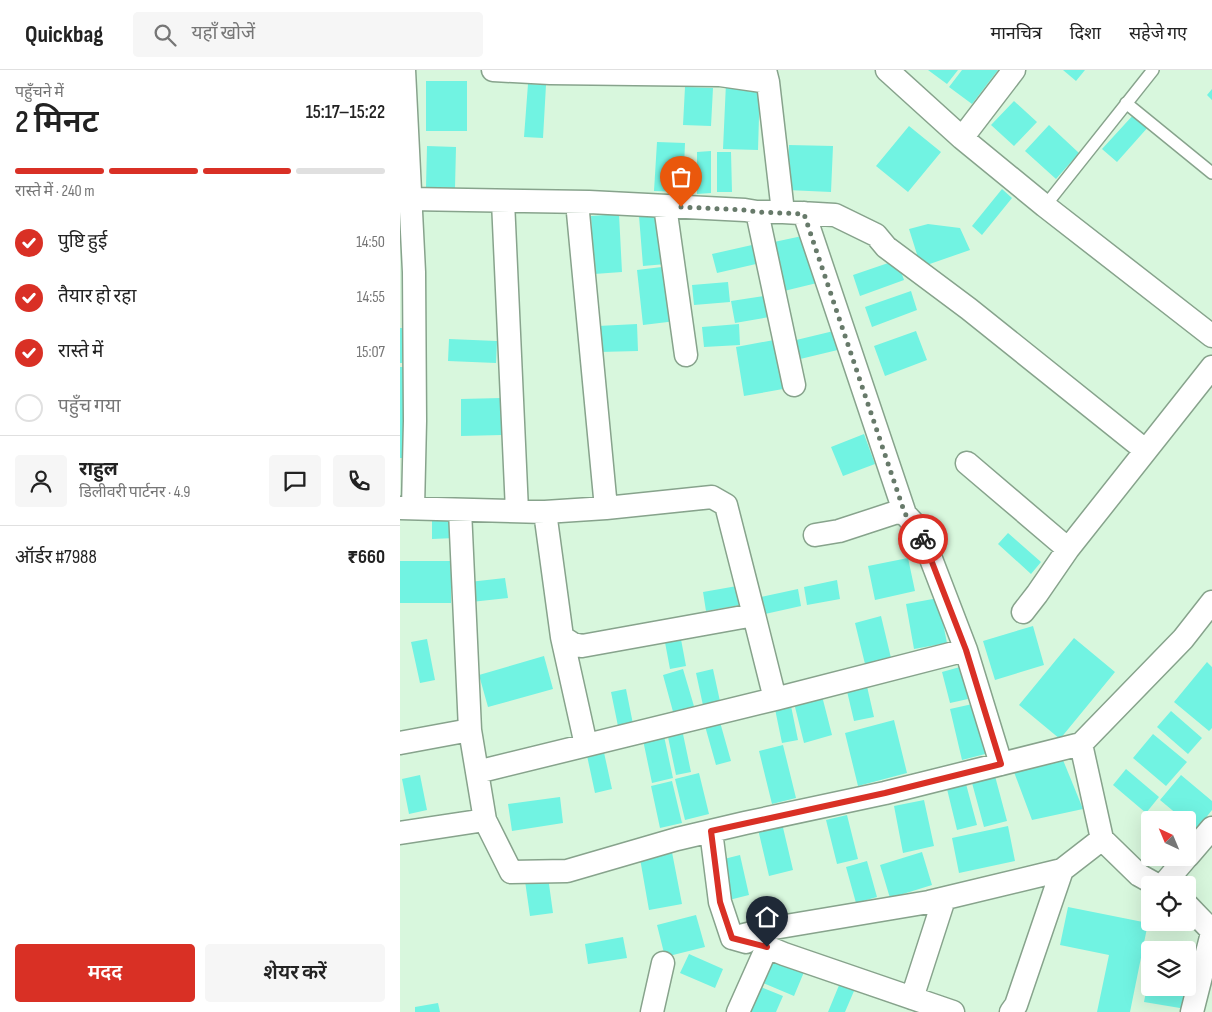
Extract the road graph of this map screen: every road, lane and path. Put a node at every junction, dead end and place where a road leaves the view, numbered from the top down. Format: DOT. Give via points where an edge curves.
graph roads {
  1 [pos="404,70"];
  2 [pos="493,70"];
  3 [pos="887,70"];
  4 [pos="1014,70"];
  5 [pos="1153,70"];
  6 [pos="618,72"];
  7 [pos="766,76"];
  8 [pos="1126,103"];
  9 [pos="962,138"];
  10 [pos="1212,173"];
  11 [pos="410,199"];
  12 [pos="503,201"];
  13 [pos="577,202"];
  14 [pos="665,206"];
  15 [pos="1045,206"];
  16 [pos="757,212"];
  17 [pos="794,213"];
  18 [pos="1212,336"];
  19 [pos="686,355"];
  20 [pos="1212,367"];
  21 [pos="794,385"];
  22 [pos="1145,450"];
  23 [pos="967,463"];
  24 [pos="406,508"];
  25 [pos="606,508"];
  26 [pos="460,510"];
  27 [pos="517,511"];
  28 [pos="545,512"];
  29 [pos="905,514"];
  30 [pos="815,535"];
  31 [pos="1068,549"];
  32 [pos="1212,602"];
  33 [pos="1023,612"];
  34 [pos="754,615"];
  35 [pos="562,637"];
  36 [pos="966,650"];
  37 [pos="775,699"];
  38 [pos="470,730"];
  39 [pos="400,743"];
  40 [pos="1081,744"];
  41 [pos="586,745"];
  42 [pos="1001,764"];
  43 [pos="477,772"];
  44 [pos="485,820"];
  45 [pos="1212,828"];
  46 [pos="711,831"];
  47 [pos="400,833"];
  48 [pos="1102,839"];
  49 [pos="1196,847"];
  50 [pos="1179,866"];
  51 [pos="1062,870"];
  52 [pos="1141,876"];
  53 [pos="1171,876"];
  54 [pos="944,898"];
  55 [pos="1196,915"];
  56 [pos="1212,932"];
  57 [pos="732,938"];
  58 [pos="767,947"];
  59 [pos="663,963"];
  60 [pos="912,998"];
  61 [pos="652,1012"];
  62 [pos="738,1012"];
  63 [pos="953,1012"];
  64 [pos="1011,1012"];
  65 [pos="1192,1012"];
  1 -- 11 [label="street"];
  2 -- 6 [label="street"];
  3 -- 9 [label="street"];
  4 -- 9 [label="street"];
  5 -- 8 [label="lane"];
  6 -- 7 [label="street"];
  7 -- 17 [label="street"];
  8 -- 10 [label="lane"];
  8 -- 15 [label="lane"];
  9 -- 15 [label="street"];
  11 -- 12 [label="street"];
  11 -- 24 [label="street" via="415,421"];
  12 -- 13 [label="street"];
  12 -- 27 [label="street"];
  13 -- 14 [label="street"];
  13 -- 25 [label="street"];
  14 -- 16 [label="street"];
  14 -- 19 [label="street"];
  15 -- 18 [label="street"];
  16 -- 17 [label="street"];
  16 -- 21 [label="street"];
  17 -- 22 [label="street" via="835,215 876,235 886,247"];
  17 -- 29 [label="street"];
  20 -- 22 [label="street"];
  22 -- 31 [label="street"];
  23 -- 31 [label="street"];
  24 -- 26 [label="street"];
  25 -- 28 [label="street"];
  25 -- 34 [label="street" via="712,497 726,505"];
  26 -- 27 [label="street"];
  26 -- 38 [label="street"];
  27 -- 28 [label="street"];
  28 -- 35 [label="street"];
  29 -- 30 [label="street" via="897,512 839,531"];
  29 -- 36 [label="street" via="922,538"];
  31 -- 33 [label="street"];
  32 -- 40 [label="street" via="1183,639"];
  34 -- 35 [label="street" via="582,646"];
  34 -- 37 [label="street"];
  35 -- 41 [label="street"];
  36 -- 37 [label="street"];
  36 -- 42 [label="street"];
  37 -- 41 [label="street"];
  38 -- 39 [label="street"];
  38 -- 43 [label="street"];
  40 -- 42 [label="street"];
  40 -- 48 [label="street"];
  41 -- 43 [label="street"];
  42 -- 46 [label="street"];
  43 -- 44 [label="street"];
  44 -- 46 [label="street" via="511,872 567,871"];
  44 -- 47 [label="street"];
  45 -- 49 [label="street"];
  46 -- 57 [label="street" via="720,902"];
  48 -- 51 [label="street"];
  48 -- 52 [label="street"];
  50 -- 53 [label="street"];
  51 -- 54 [label="street"];
  51 -- 64 [label="street"];
  54 -- 57 [label="street"];
  54 -- 60 [label="street"];
  55 -- 56 [label="street"];
  56 -- 65 [label="street"];
  57 -- 58 [label="street"];
  58 -- 60 [label="street"];
  58 -- 62 [label="street"];
  59 -- 61 [label="street"];
  60 -- 63 [label="street"];
}
